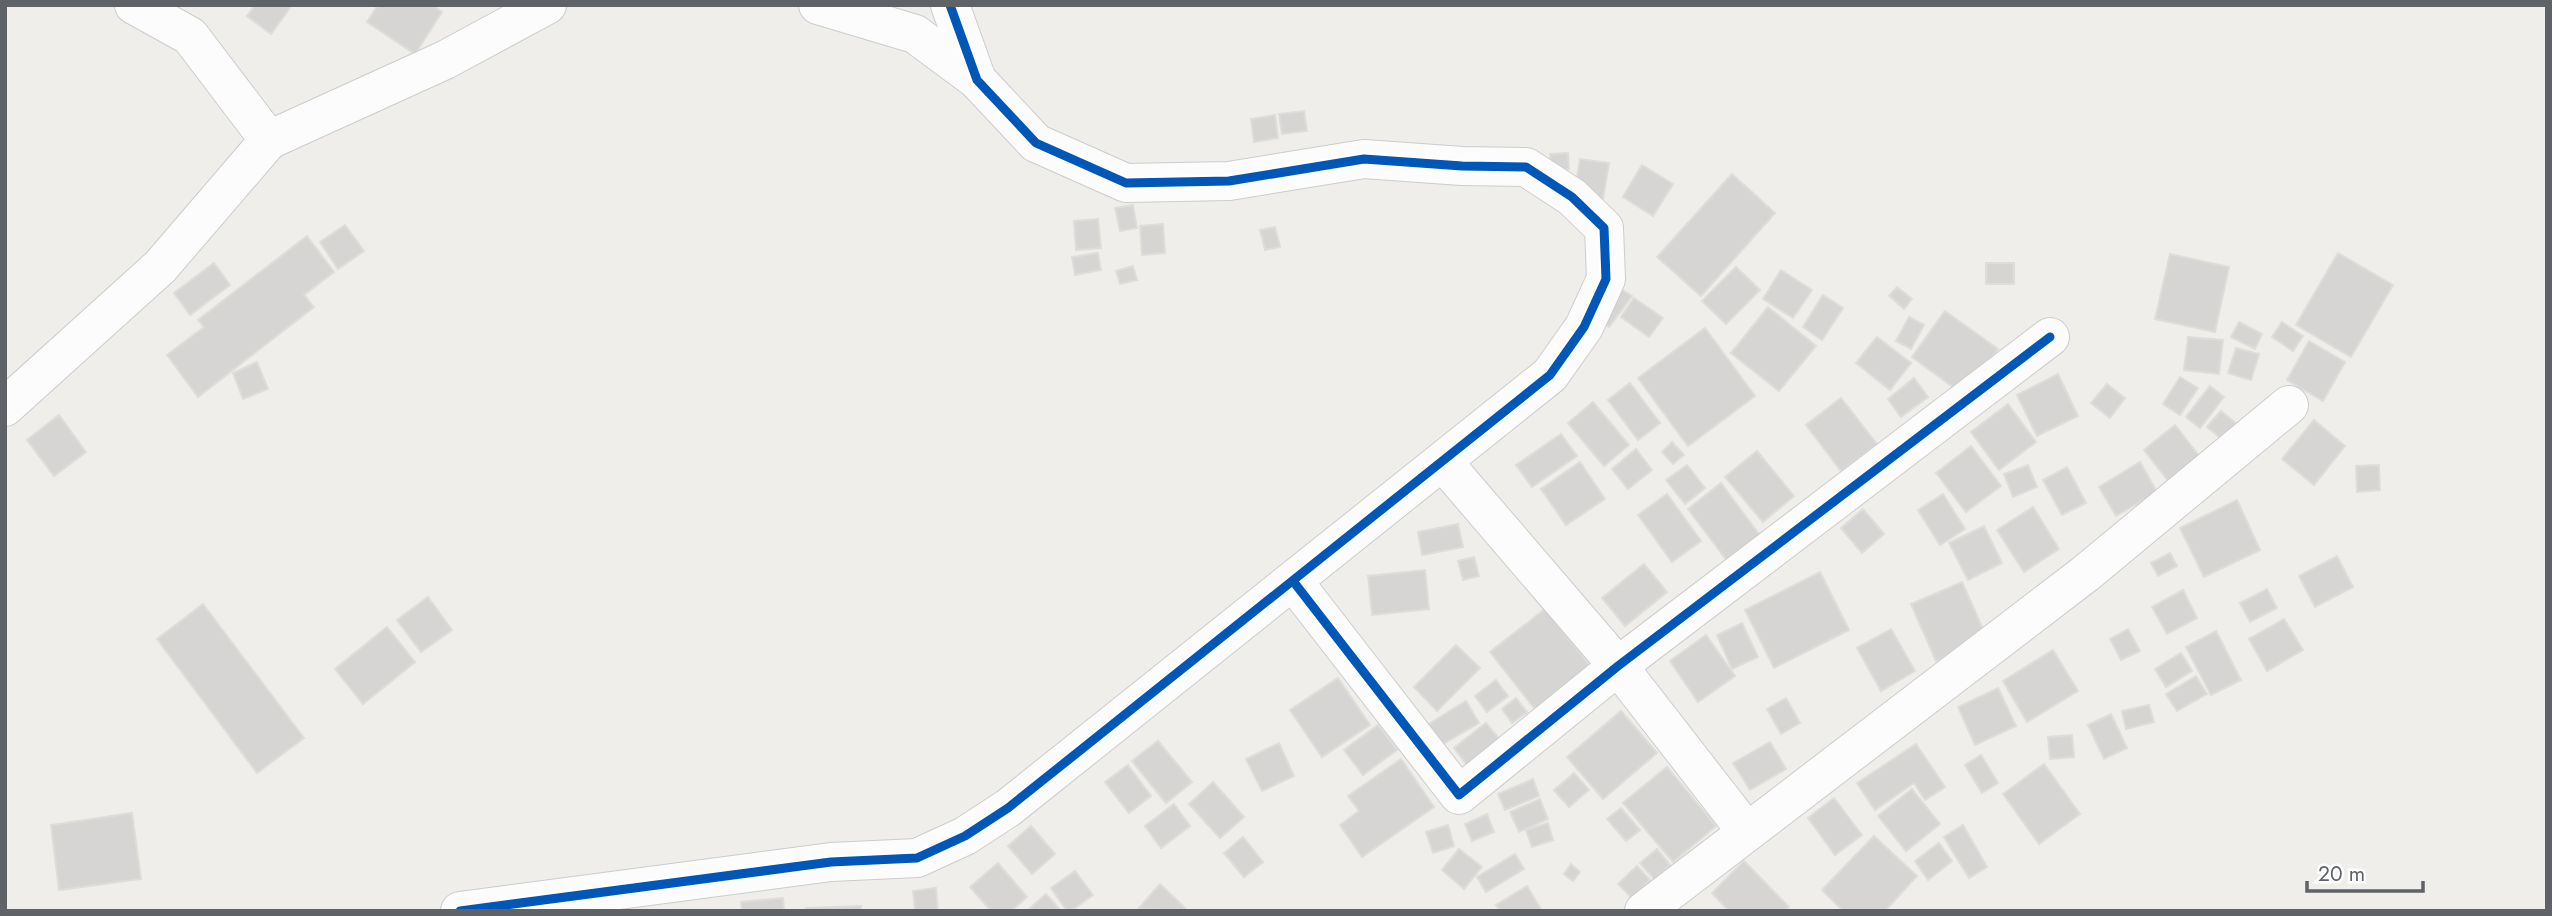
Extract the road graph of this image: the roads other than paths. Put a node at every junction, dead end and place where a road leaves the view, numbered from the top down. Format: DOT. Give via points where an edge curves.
graph roads {
  1 [pos="134,5"];
  2 [pos="547,5"];
  3 [pos="818,5"];
  4 [pos="950,5"];
  5 [pos="183,21"];
  6 [pos="978,80"];
  7 [pos="269,139"];
  8 [pos="2050,337"];
  9 [pos="2288,405"];
  10 [pos="5,407"];
  11 [pos="1443,462"];
  12 [pos="1293,581"];
  13 [pos="1618,666"];
  14 [pos="1747,832"];
  15 [pos="460,911"];
  16 [pos="1644,911"];
  1 -- 5 [label="street"];
  2 -- 7 [label="street" via="445,60"];
  3 -- 6 [label="street" via="915,34"];
  4 -- 6 [label="street"];
  5 -- 7 [label="street"];
  6 -- 11 [label="street" via="1037,143 1126,183 1228,181 1364,159 1526,167 1572,197 1604,228 1606,279 1584,327 1550,375"];
  7 -- 10 [label="street" via="160,267"];
  8 -- 13 [label="street"];
  9 -- 14 [label="street" via="2085,574"];
  11 -- 12 [label="street"];
  11 -- 13 [label="street"];
  12 -- 13 [label="street" via="1459,795"];
  12 -- 15 [label="street" via="1008,808 965,836 916,858 831,862"];
  13 -- 14 [label="street"];
  14 -- 16 [label="street"];
}
